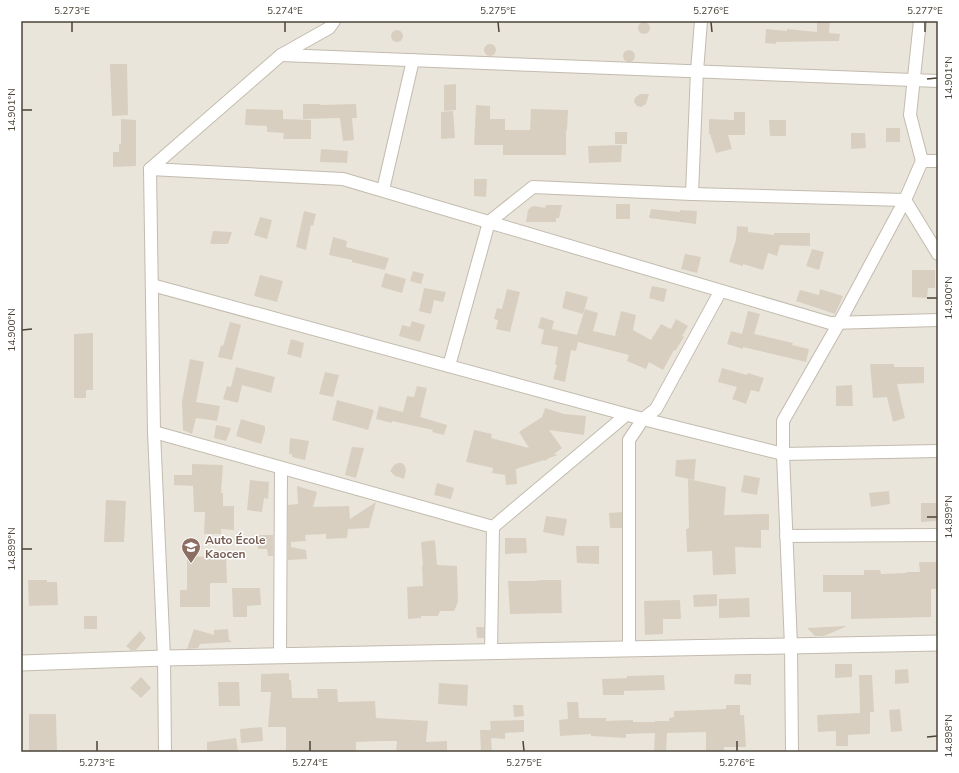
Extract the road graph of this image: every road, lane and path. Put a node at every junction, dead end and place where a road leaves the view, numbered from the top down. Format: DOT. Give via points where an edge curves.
graph roads {
  1 [pos="334,21"];
  2 [pos="701,21"];
  3 [pos="920,21"];
  4 [pos="281,55"];
  5 [pos="412,60"];
  6 [pos="697,71"];
  7 [pos="914,80"];
  8 [pos="938,81"];
  9 [pos="922,161"];
  10 [pos="938,161"];
  11 [pos="150,170"];
  12 [pos="383,190"];
  13 [pos="692,194"];
  14 [pos="905,200"];
  15 [pos="489,222"];
  16 [pos="938,254"];
  17 [pos="152,284"];
  18 [pos="720,292"];
  19 [pos="938,320"];
  20 [pos="839,323"];
  21 [pos="449,366"];
  22 [pos="626,415"];
  23 [pos="643,419"];
  24 [pos="154,432"];
  25 [pos="938,451"];
  26 [pos="783,454"];
  27 [pos="281,468"];
  28 [pos="493,527"];
  29 [pos="938,535"];
  30 [pos="786,536"];
  31 [pos="938,643"];
  32 [pos="791,646"];
  33 [pos="629,649"];
  34 [pos="491,652"];
  35 [pos="280,656"];
  36 [pos="164,658"];
  37 [pos="21,663"];
  38 [pos="165,752"];
  39 [pos="792,752"];
  1 -- 4 [label="street" via="329,28"];
  2 -- 6 [label="street"];
  3 -- 7 [label="street"];
  4 -- 5 [label="street"];
  4 -- 11 [label="street"];
  5 -- 6 [label="street"];
  5 -- 12 [label="street"];
  6 -- 7 [label="street"];
  6 -- 13 [label="street"];
  7 -- 8 [label="street"];
  7 -- 9 [label="street" via="910,115"];
  9 -- 10 [label="street"];
  9 -- 14 [label="street"];
  11 -- 12 [label="street" via="343,179"];
  11 -- 17 [label="street"];
  12 -- 15 [label="street"];
  13 -- 14 [label="street"];
  13 -- 15 [label="street" via="533,187"];
  14 -- 16 [label="street"];
  14 -- 20 [label="street"];
  15 -- 18 [label="street"];
  15 -- 21 [label="street"];
  17 -- 21 [label="street"];
  17 -- 24 [label="street"];
  18 -- 20 [label="street" via="830,323"];
  18 -- 23 [label="street" via="656,409"];
  19 -- 20 [label="street"];
  20 -- 26 [label="street" via="783,421"];
  21 -- 22 [label="street"];
  22 -- 23 [label="street"];
  22 -- 28 [label="street"];
  23 -- 26 [label="street"];
  23 -- 33 [label="street" via="629,440"];
  24 -- 27 [label="street"];
  24 -- 36 [label="street"];
  25 -- 26 [label="street"];
  26 -- 30 [label="street"];
  27 -- 28 [label="street"];
  27 -- 35 [label="street"];
  28 -- 34 [label="street"];
  29 -- 30 [label="street"];
  30 -- 32 [label="street"];
  31 -- 32 [label="street"];
  32 -- 33 [label="street"];
  32 -- 39 [label="street"];
  33 -- 34 [label="street"];
  34 -- 35 [label="street"];
  35 -- 36 [label="street"];
  36 -- 37 [label="street"];
  36 -- 38 [label="street"];
}
